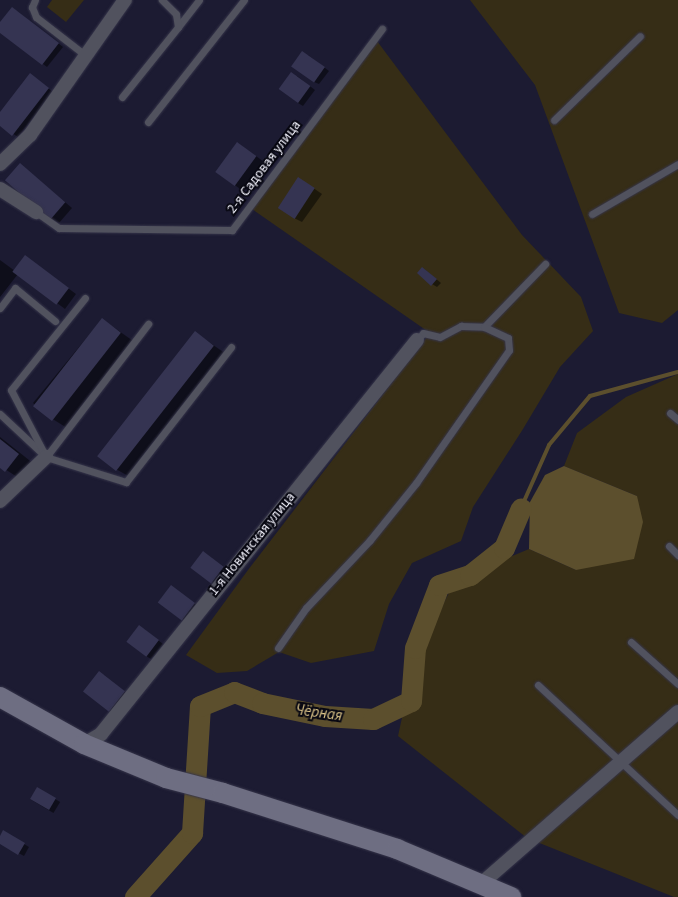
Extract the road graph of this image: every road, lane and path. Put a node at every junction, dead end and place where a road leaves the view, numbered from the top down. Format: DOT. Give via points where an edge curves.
graph roads {
  1 [pos="35,0"];
  2 [pos="125,0"];
  3 [pos="162,0"];
  4 [pos="199,0"];
  5 [pos="244,0"];
  6 [pos="178,26"];
  7 [pos="382,29"];
  8 [pos="640,36"];
  9 [pos="85,55"];
  10 [pos="122,97"];
  11 [pos="554,120"];
  12 [pos="148,122"];
  13 [pos="0,164"];
  14 [pos="678,164"];
  15 [pos="0,189"];
  16 [pos="36,212"];
  17 [pos="592,214"];
  18 [pos="545,264"];
  19 [pos="85,298"];
  20 [pos="0,308"];
  21 [pos="56,321"];
  22 [pos="148,324"];
  23 [pos="484,327"];
  24 [pos="417,340"];
  25 [pos="231,347"];
  26 [pos="670,413"];
  27 [pos="0,414"];
  28 [pos="678,420"];
  29 [pos="46,457"];
  30 [pos="0,501"];
  31 [pos="668,546"];
  32 [pos="678,555"];
  33 [pos="631,642"];
  34 [pos="278,648"];
  35 [pos="538,684"];
  36 [pos="678,684"];
  37 [pos="0,697"];
  38 [pos="678,712"];
  39 [pos="84,744"];
  40 [pos="621,762"];
  41 [pos="678,815"];
  42 [pos="482,883"];
  43 [pos="511,897"];
  1 -- 9 [label="lane" via="32,7 36,17"];
  2 -- 9 [label="street"];
  3 -- 6 [label="lane" via="176,14"];
  4 -- 6 [label="lane"];
  5 -- 12 [label="lane"];
  6 -- 10 [label="lane"];
  7 -- 16 [label="lane, 2-я Садовая улица" via="232,230 59,228"];
  8 -- 11 [label="lane"];
  9 -- 13 [label="street" via="30,135"];
  14 -- 17 [label="lane"];
  15 -- 16 [label="street"];
  18 -- 23 [label="lane"];
  19 -- 29 [label="lane" via="11,390"];
  20 -- 21 [label="lane" via="15,288"];
  22 -- 29 [label="lane"];
  23 -- 24 [label="lane" via="461,326 440,337 424,333"];
  23 -- 34 [label="lane" via="508,338 508,350 416,483 370,540 306,608"];
  24 -- 39 [label="street, 1-я Новинская улица" via="101,734"];
  25 -- 29 [label="lane" via="126,482"];
  26 -- 28 [label="lane"];
  27 -- 29 [label="lane"];
  29 -- 30 [label="street"];
  31 -- 32 [label="lane"];
  33 -- 36 [label="lane"];
  35 -- 40 [label="lane"];
  37 -- 39 [label="main road"];
  38 -- 40 [label="street"];
  39 -- 42 [label="main road" via="166,778 397,848"];
  40 -- 41 [label="lane"];
  40 -- 42 [label="street"];
  42 -- 43 [label="main road"];
}
